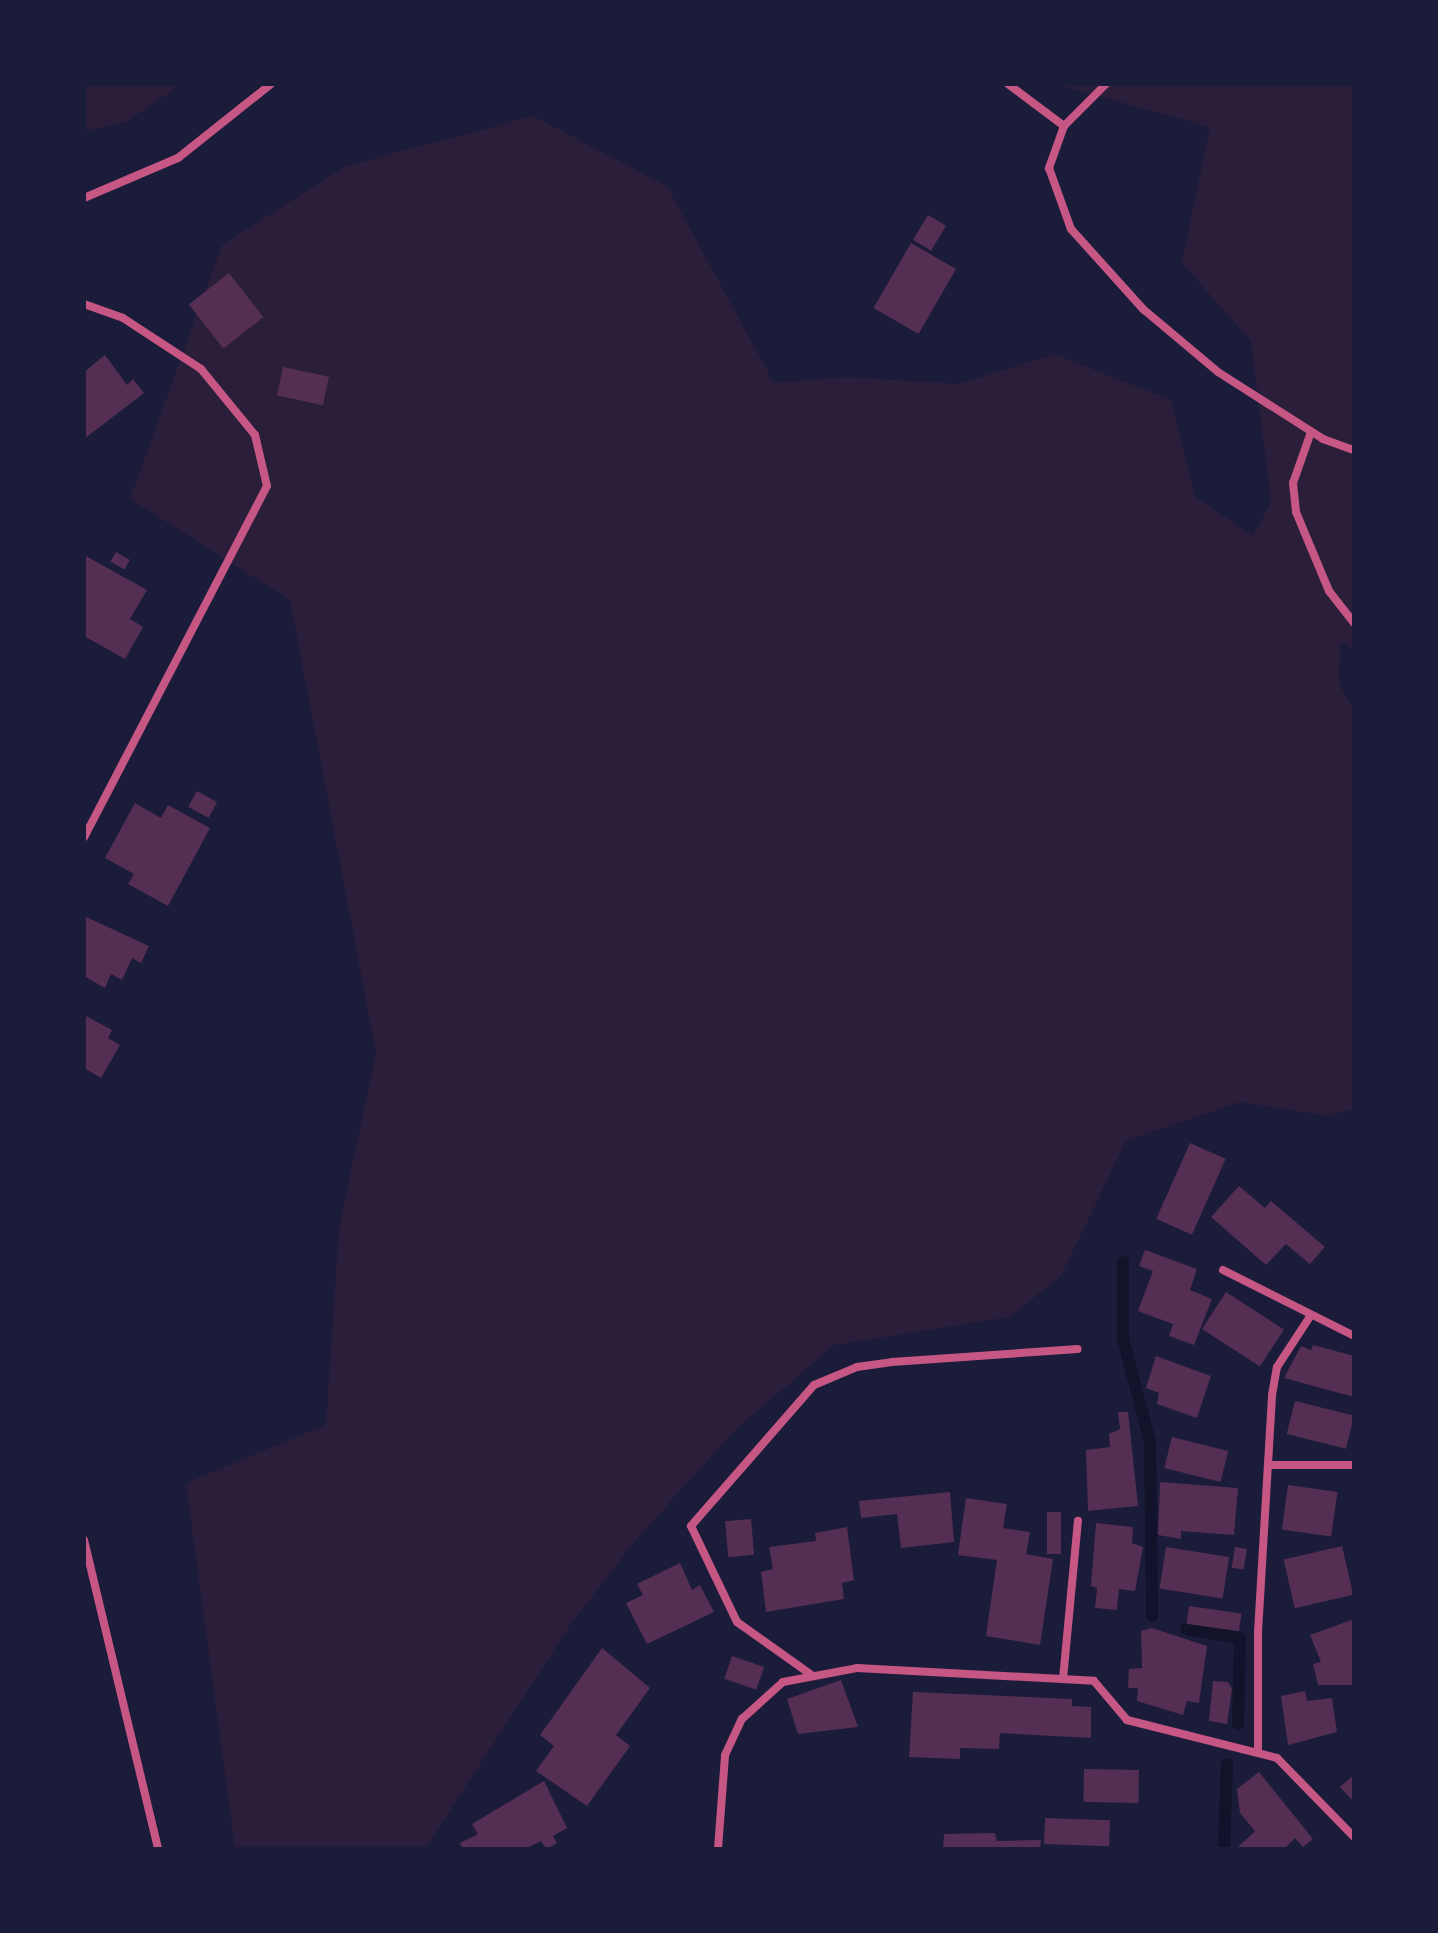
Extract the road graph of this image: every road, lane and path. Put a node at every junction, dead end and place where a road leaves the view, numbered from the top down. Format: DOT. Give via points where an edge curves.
graph roads {
  1 [pos="271,84"];
  2 [pos="1008,84"];
  3 [pos="1106,84"];
  4 [pos="1064,126"];
  5 [pos="84,198"];
  6 [pos="84,304"];
  7 [pos="1311,432"];
  8 [pos="1354,450"];
  9 [pos="1354,623"];
  10 [pos="84,837"];
  11 [pos="1223,1270"];
  12 [pos="1311,1315"];
  13 [pos="1354,1336"];
  14 [pos="1078,1349"];
  15 [pos="1268,1465"];
  16 [pos="1354,1465"];
  17 [pos="1078,1521"];
  18 [pos="84,1540"];
  19 [pos="813,1676"];
  20 [pos="1063,1679"];
  21 [pos="1258,1753"];
  22 [pos="1354,1837"];
  23 [pos="158,1849"];
  24 [pos="718,1849"];
  1 -- 5 [label="street" via="178,158"];
  2 -- 4 [label="street"];
  3 -- 4 [label="street"];
  4 -- 7 [label="street" via="1049,168 1071,229 1154,318 1218,372"];
  6 -- 10 [label="street" via="123,318 201,369 255,435 267,486"];
  7 -- 8 [label="street"];
  7 -- 9 [label="street" via="1293,483 1296,512 1329,591"];
  11 -- 12 [label="street"];
  12 -- 13 [label="street"];
  12 -- 15 [label="street" via="1277,1367"];
  14 -- 19 [label="street" via="880,1364 814,1385 691,1526 737,1622"];
  15 -- 16 [label="street"];
  15 -- 21 [label="street"];
  17 -- 20 [label="street"];
  18 -- 23 [label="street"];
  19 -- 20 [label="street" via="857,1668"];
  19 -- 24 [label="street" via="783,1682 742,1719 725,1755"];
  20 -- 21 [label="street" via="1094,1681 1127,1720"];
  21 -- 22 [label="street" via="1277,1758"];
}
